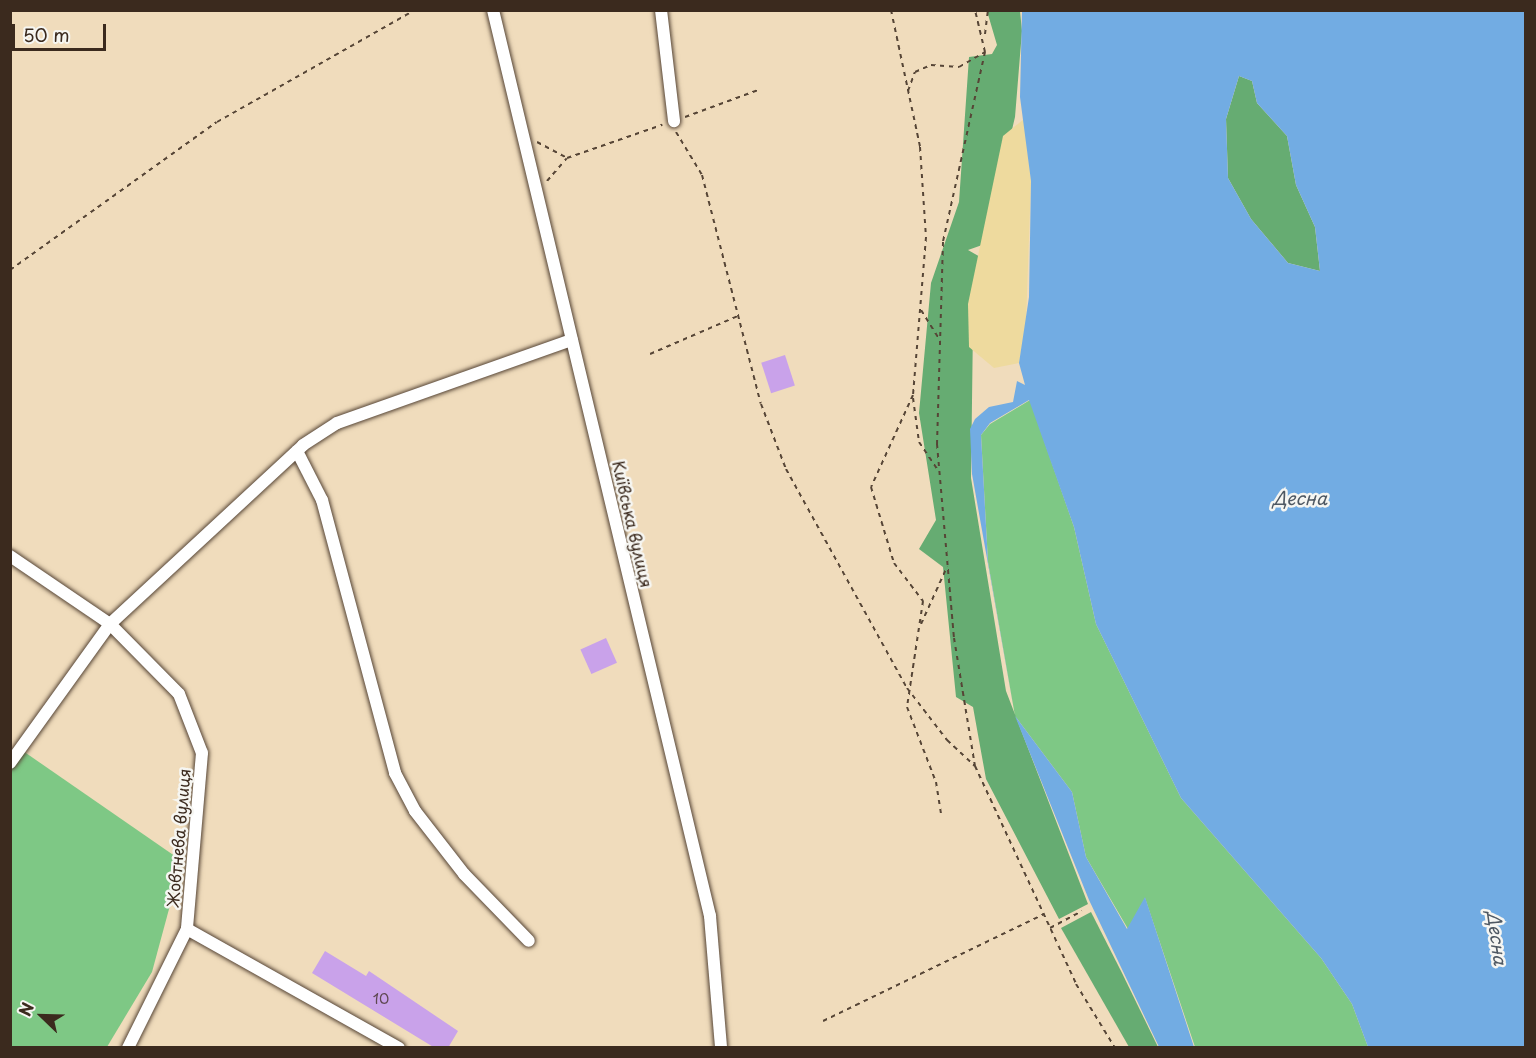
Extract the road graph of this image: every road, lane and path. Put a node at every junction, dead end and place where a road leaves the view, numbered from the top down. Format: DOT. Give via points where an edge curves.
graph roads {
  1 [pos="415,10"];
  2 [pos="493,10"];
  3 [pos="661,10"];
  4 [pos="891,10"];
  5 [pos="975,10"];
  6 [pos="988,10"];
  7 [pos="984,37"];
  8 [pos="986,52"];
  9 [pos="758,90"];
  10 [pos="908,91"];
  11 [pos="675,121"];
  12 [pos="522,130"];
  13 [pos="567,158"];
  14 [pos="538,200"];
  15 [pos="10,270"];
  16 [pos="921,310"];
  17 [pos="738,316"];
  18 [pos="572,340"];
  19 [pos="940,341"];
  20 [pos="650,354"];
  21 [pos="913,395"];
  22 [pos="297,451"];
  23 [pos="939,472"];
  24 [pos="10,556"];
  25 [pos="948,567"];
  26 [pos="110,624"];
  27 [pos="919,631"];
  28 [pos="907,688"];
  29 [pos="10,763"];
  30 [pos="975,766"];
  31 [pos="940,814"];
  32 [pos="1082,911"];
  33 [pos="1044,915"];
  34 [pos="1050,928"];
  35 [pos="187,929"];
  36 [pos="529,941"];
  37 [pos="823,1021"];
  38 [pos="128,1047"];
  39 [pos="399,1047"];
  40 [pos="721,1047"];
  41 [pos="1116,1047"];
  1 -- 15 [label="path" via="217,122"];
  2 -- 12 [label="street, Київська вулиця"];
  3 -- 11 [label="street"];
  4 -- 10 [label="path"];
  5 -- 7 [label="path"];
  6 -- 7 [label="path"];
  7 -- 8 [label="path"];
  8 -- 10 [label="path" via="959,67 931,65 915,72"];
  8 -- 19 [label="path" via="943,242"];
  9 -- 11 [label="path"];
  10 -- 16 [label="path" via="920,147 926,237"];
  12 -- 13 [label="path"];
  12 -- 14 [label="street, Київська вулиця"];
  13 -- 14 [label="path"];
  13 -- 17 [label="path" via="664,124 683,136 702,175"];
  14 -- 18 [label="street, Київська вулиця"];
  16 -- 19 [label="path"];
  16 -- 21 [label="path"];
  17 -- 20 [label="path"];
  17 -- 28 [label="path" via="761,404 786,469"];
  18 -- 22 [label="street" via="337,423"];
  18 -- 40 [label="street, Київська вулиця" via="710,916"];
  19 -- 23 [label="path"];
  21 -- 23 [label="path" via="919,441"];
  21 -- 27 [label="path" via="871,487 894,563 922,601"];
  22 -- 26 [label="street"];
  22 -- 36 [label="street" via="322,500 395,773 415,811 464,874"];
  23 -- 25 [label="path"];
  24 -- 26 [label="street, Жовтнева вулиця"];
  25 -- 27 [label="path"];
  25 -- 30 [label="path"];
  26 -- 29 [label="street"];
  26 -- 35 [label="street, Жовтнева вулиця" via="179,693 202,753"];
  27 -- 28 [label="path"];
  28 -- 30 [label="path" via="947,740"];
  28 -- 31 [label="path" via="907,707 936,782"];
  30 -- 33 [label="path"];
  32 -- 34 [label="path"];
  33 -- 34 [label="path"];
  33 -- 37 [label="path"];
  34 -- 41 [label="path"];
  35 -- 38 [label="street"];
  35 -- 39 [label="street, Жовтнева вулиця"];
}
